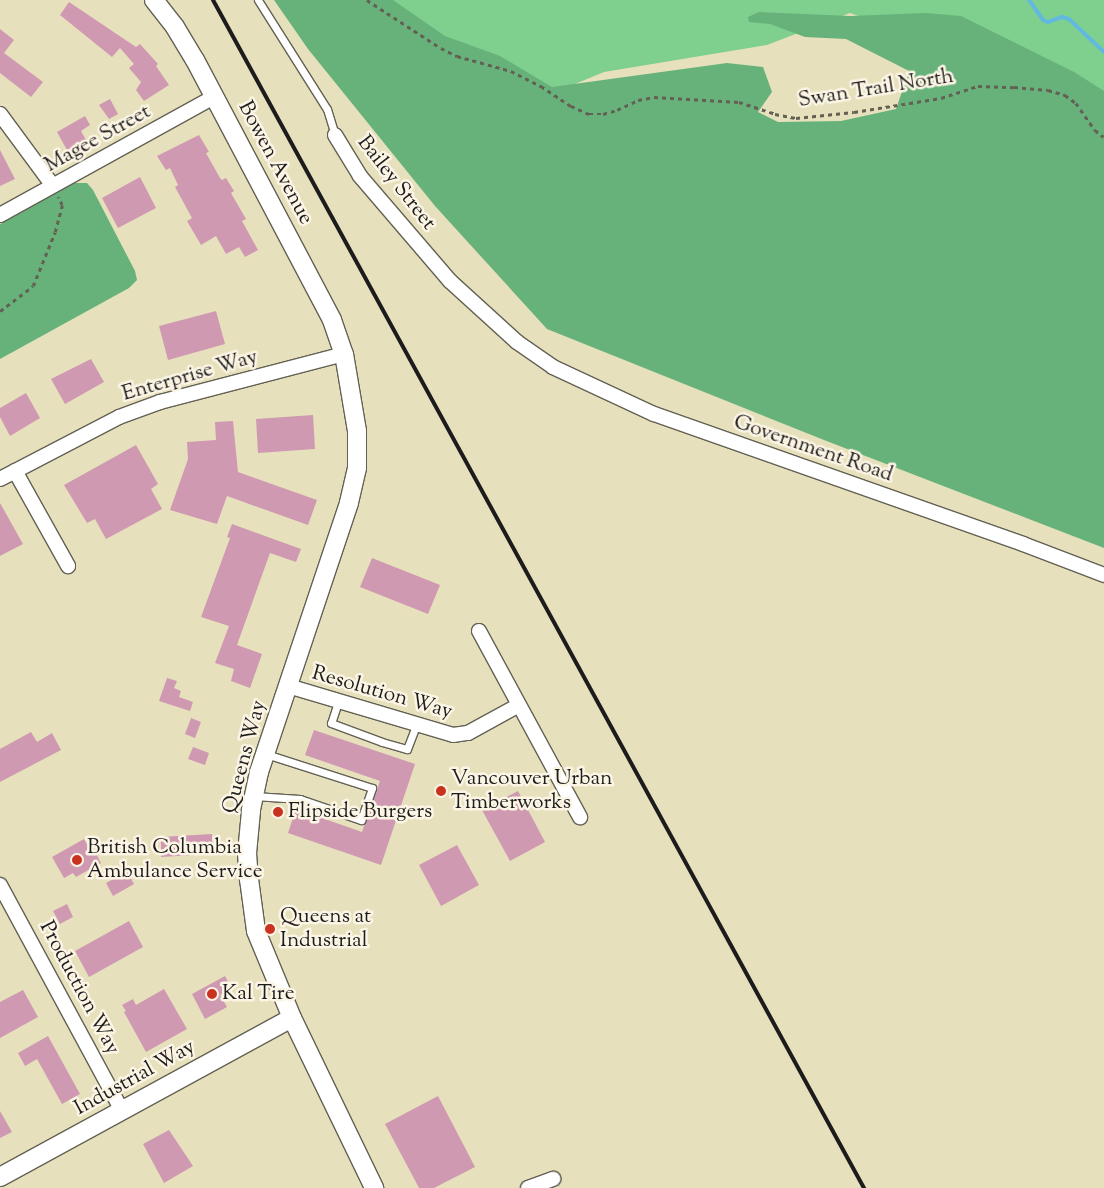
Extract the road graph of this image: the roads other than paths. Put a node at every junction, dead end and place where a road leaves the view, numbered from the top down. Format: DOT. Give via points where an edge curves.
graph roads {
  1 [pos="154,0"];
  2 [pos="258,0"];
  3 [pos="214,97"];
  4 [pos="0,114"];
  5 [pos="335,135"];
  6 [pos="53,186"];
  7 [pos="0,215"];
  8 [pos="517,342"];
  9 [pos="344,354"];
  10 [pos="15,471"];
  11 [pos="0,479"];
  12 [pos="68,566"];
  13 [pos="1104,575"];
  14 [pos="479,631"];
  15 [pos="288,686"];
  16 [pos="338,702"];
  17 [pos="519,705"];
  18 [pos="416,726"];
  19 [pos="265,754"];
  20 [pos="253,796"];
  21 [pos="580,817"];
  22 [pos="0,885"];
  23 [pos="292,1018"];
  24 [pos="122,1111"];
  25 [pos="0,1177"];
  26 [pos="553,1179"];
  27 [pos="374,1188"];
  28 [pos="528,1188"];
  1 -- 3 [label="street, Bowen Avenue" via="185,44"];
  2 -- 5 [label="lane, Bailey Street" via="327,108"];
  3 -- 6 [label="street, Magee Street"];
  3 -- 9 [label="street, Bowen Avenue" via="332,320"];
  4 -- 6 [label="street"];
  5 -- 8 [label="street, Bailey Street" via="360,176 450,281"];
  6 -- 7 [label="street, Magee Street"];
  8 -- 13 [label="street, Government Road" via="553,367 654,414"];
  9 -- 10 [label="street, Enterprise Way" via="160,402 119,417"];
  9 -- 15 [label="street, Queens Way" via="357,431 357,468 349,504"];
  10 -- 11 [label="street, Enterprise Way"];
  10 -- 12 [label="street"];
  14 -- 17 [label="street"];
  15 -- 16 [label="street, Resolution Way"];
  15 -- 19 [label="street, Queens Way"];
  16 -- 18 [label="street, Resolution Way"];
  16 -- 18 [label="lane" via="331,723 382,742 407,749"];
  17 -- 18 [label="street, Resolution Way" via="468,733 453,735"];
  17 -- 21 [label="street"];
  19 -- 20 [label="street, Queens Way"];
  19 -- 20 [label="lane" via="372,788 361,820 300,798"];
  20 -- 23 [label="street, Queens Way" via="247,853 256,931"];
  22 -- 24 [label="street, Production Way"];
  23 -- 24 [label="street, Industrial Way"];
  23 -- 27 [label="street, Queens Way"];
  24 -- 25 [label="street, Industrial Way"];
  26 -- 28 [label="street"];
}
